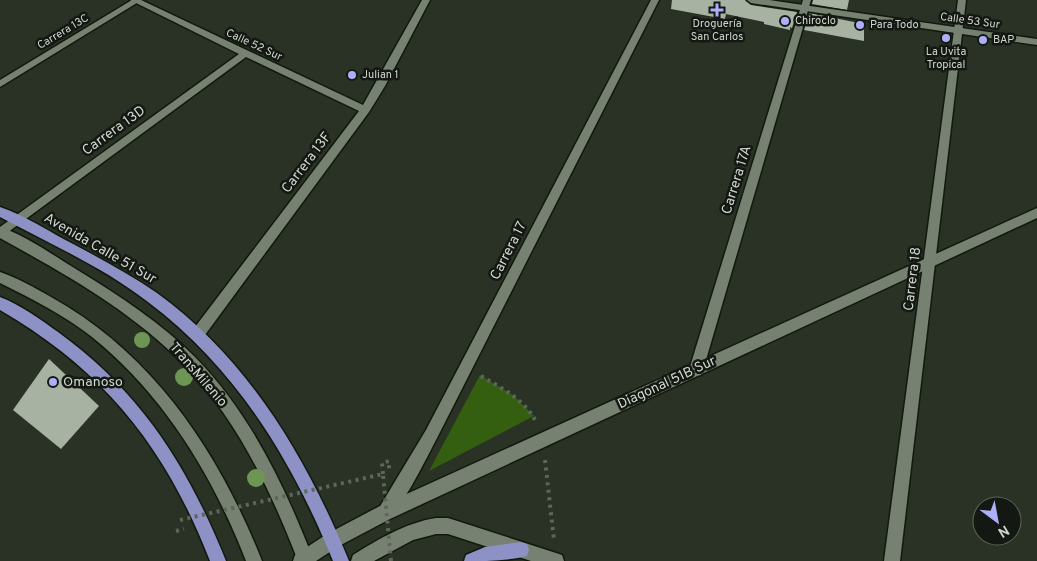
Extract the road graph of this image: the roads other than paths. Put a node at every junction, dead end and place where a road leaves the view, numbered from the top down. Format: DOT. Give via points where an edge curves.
graph roads {
  1 [pos="136,0"];
  2 [pos="426,0"];
  3 [pos="655,0"];
  4 [pos="751,0"];
  5 [pos="962,0"];
  6 [pos="806,4"];
  7 [pos="958,30"];
  8 [pos="1037,42"];
  9 [pos="246,54"];
  10 [pos="0,84"];
  11 [pos="365,110"];
  12 [pos="0,212"];
  13 [pos="1037,213"];
  14 [pos="16,220"];
  15 [pos="0,232"];
  16 [pos="930,262"];
  17 [pos="0,276"];
  18 [pos="0,303"];
  19 [pos="198,335"];
  20 [pos="696,370"];
  21 [pos="384,514"];
  22 [pos="333,540"];
  23 [pos="521,550"];
  24 [pos="304,560"];
  25 [pos="218,561"];
  26 [pos="254,561"];
  27 [pos="341,561"];
  28 [pos="359,561"];
  29 [pos="472,561"];
  30 [pos="556,561"];
  31 [pos="892,561"];
  1 -- 9 [label="street, Calle 52 Sur"];
  1 -- 10 [label="street, Carrera 13C"];
  2 -- 11 [label="street, Carrera 13F"];
  3 -- 21 [label="street, Carrera 17" via="422,452"];
  4 -- 6 [label="street, Calle 53 Sur"];
  5 -- 7 [label="street, Carrera 18"];
  6 -- 7 [label="street, Calle 53 Sur"];
  6 -- 20 [label="street, Carrera 17A"];
  7 -- 8 [label="street, Calle 53 Sur"];
  7 -- 16 [label="street, Carrera 18"];
  9 -- 11 [label="street, Calle 52 Sur"];
  9 -- 14 [label="street, Carrera 13D"];
  11 -- 19 [label="street, Carrera 13F"];
  12 -- 14 [label="main road, Avenida Calle 51 Sur"];
  13 -- 16 [label="street, Diagonal 51B Sur"];
  14 -- 15 [label="street, Carrera 13D"];
  14 -- 19 [label="main road, Avenida Calle 51 Sur" via="130,283"];
  15 -- 24 [label="street, TransMilenio" via="132,313 185,357 238,423 267,472"];
  16 -- 20 [label="street, Diagonal 51B Sur"];
  16 -- 31 [label="street, Carrera 18"];
  17 -- 26 [label="street" via="43,299 106,341 151,385 193,440 223,488"];
  18 -- 25 [label="main road" via="22,314 81,356 131,406 168,456 186,488"];
  19 -- 22 [label="main road, Avenida Calle 51 Sur" via="268,418 300,472"];
  20 -- 21 [label="street, Diagonal 51B Sur"];
  21 -- 22 [label="street, Diagonal 51B Sur"];
  22 -- 24 [label="street, Diagonal 51B Sur"];
  22 -- 27 [label="main road, Avenida Calle 51 Sur"];
  23 -- 28 [label="street" via="448,526 430,526 410,533"];
  23 -- 29 [label="main road" via="485,554"];
  23 -- 30 [label="street"];
}
